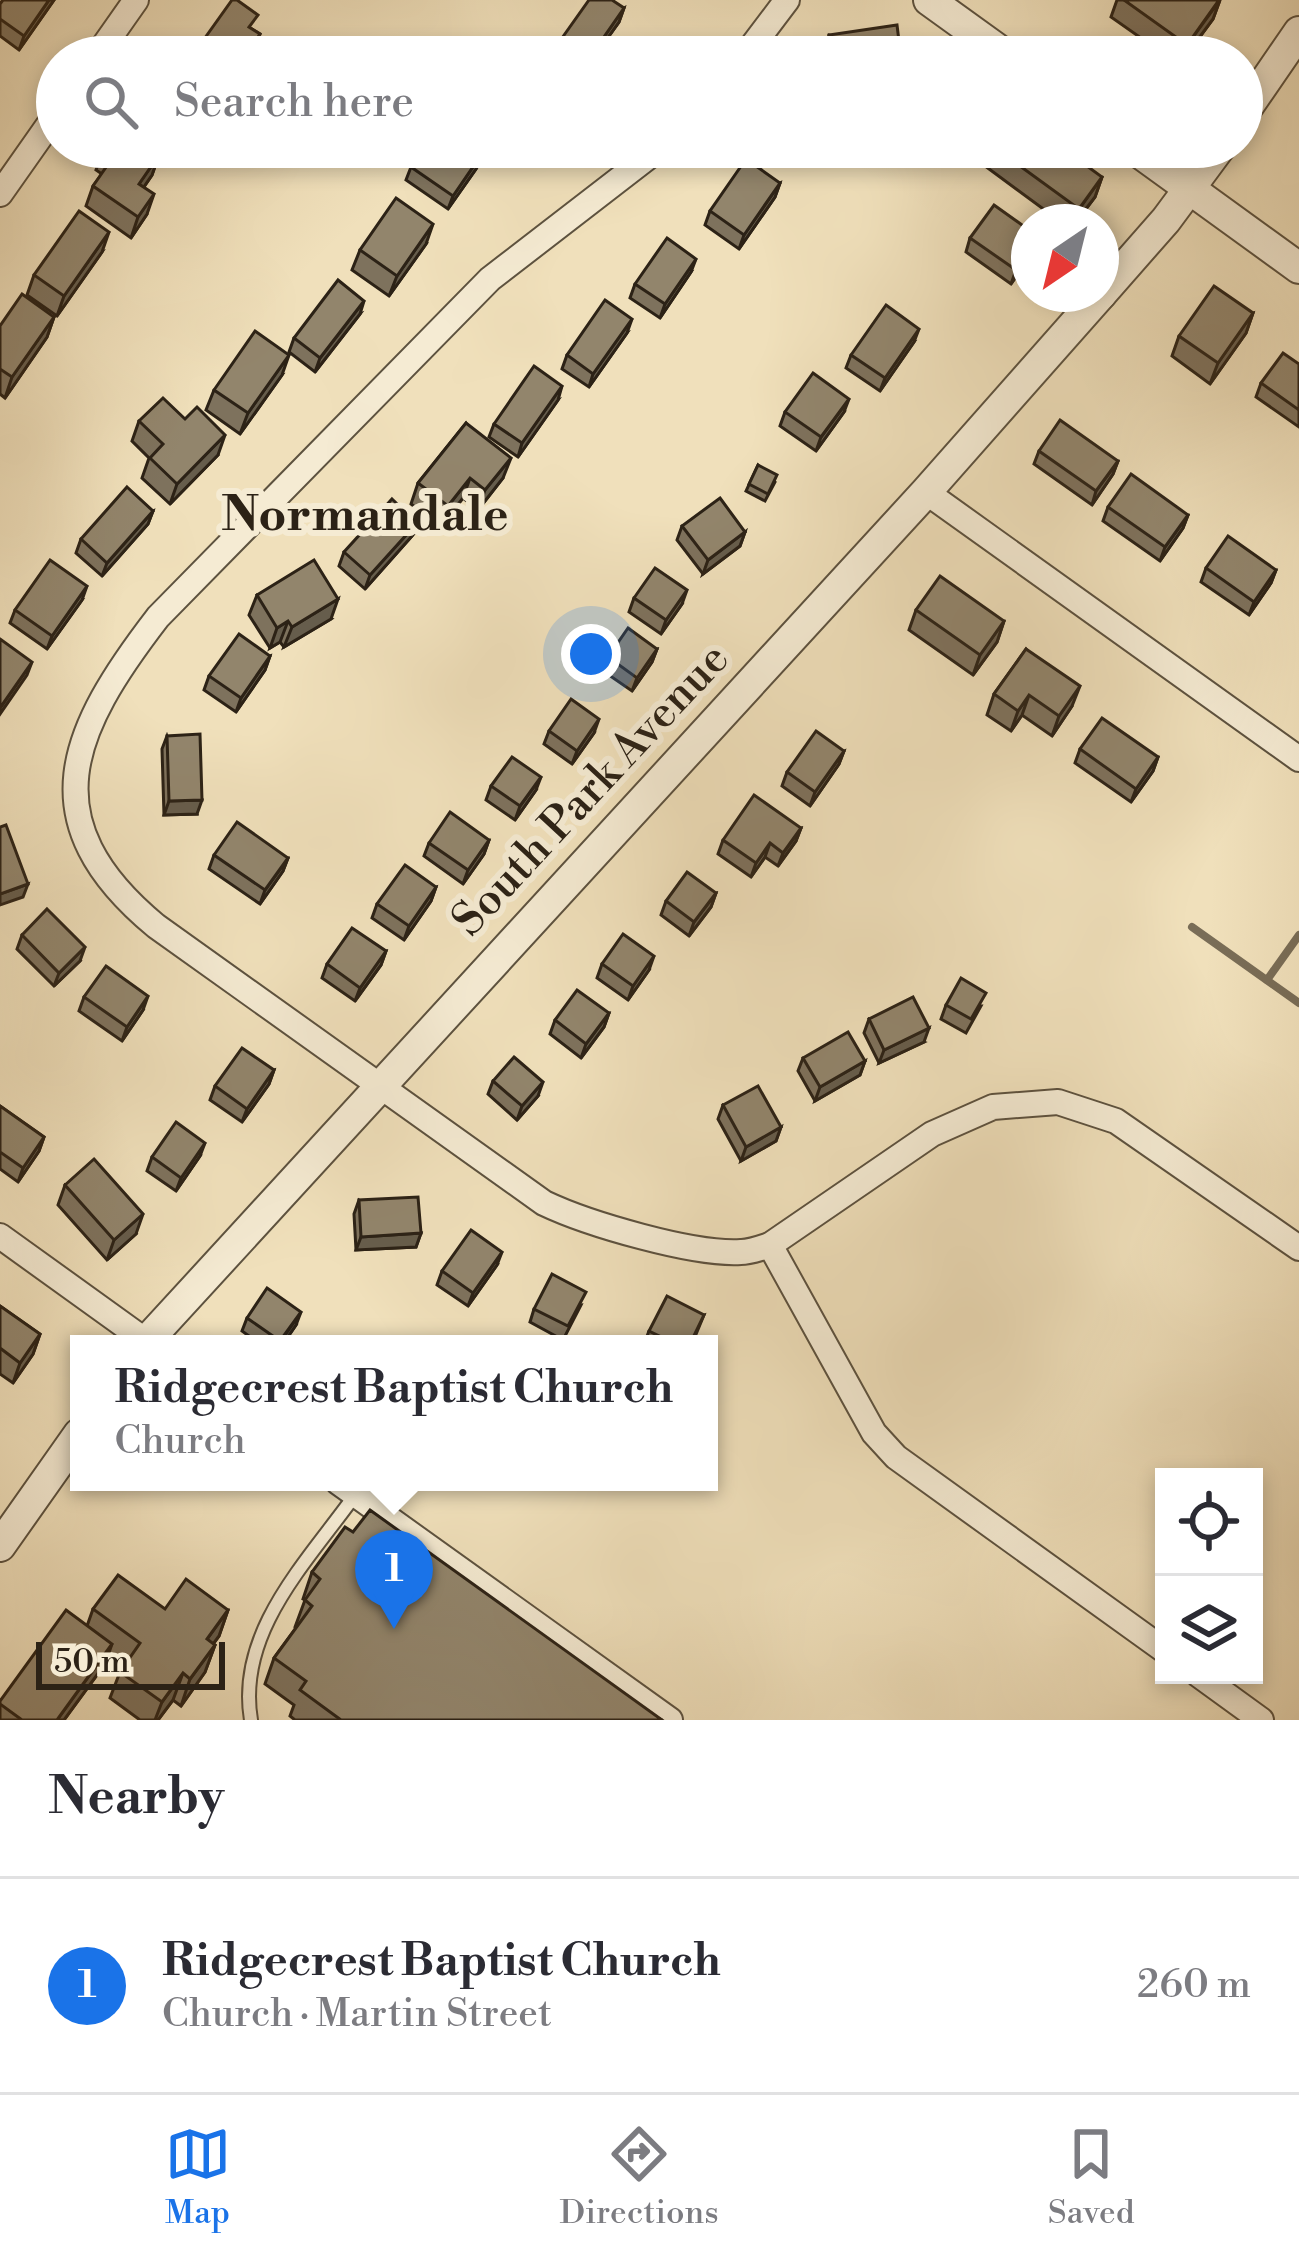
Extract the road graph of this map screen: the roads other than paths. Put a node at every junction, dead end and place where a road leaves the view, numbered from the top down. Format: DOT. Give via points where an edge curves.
graph roads {
  1 [pos="136,0"];
  2 [pos="787,0"];
  3 [pos="929,0"];
  4 [pos="1299,32"];
  5 [pos="111,36"];
  6 [pos="760,36"];
  7 [pos="979,36"];
  8 [pos="1263,85"];
  9 [pos="36,142"];
  10 [pos="634,168"];
  11 [pos="1162,168"];
  12 [pos="1205,168"];
  13 [pos="1190,188"];
  14 [pos="0,194"];
  15 [pos="1299,268"];
  16 [pos="1119,273"];
  17 [pos="1085,312"];
  18 [pos="926,492"];
  19 [pos="1299,759"];
  20 [pos="379,1088"];
  21 [pos="0,1236"];
  22 [pos="770,1245"];
  23 [pos="1299,1248"];
  24 [pos="136,1335"];
  25 [pos="154,1335"];
  26 [pos="70,1447"];
  27 [pos="345,1491"];
  28 [pos="351,1491"];
  29 [pos="0,1546"];
  30 [pos="1155,1644"];
  31 [pos="1211,1684"];
  32 [pos="250,1720"];
  33 [pos="670,1720"];
  34 [pos="1261,1720"];
  1 -- 5 [label="street"];
  2 -- 6 [label="street"];
  3 -- 7 [label="street"];
  4 -- 8 [label="street"];
  9 -- 14 [label="street"];
  10 -- 20 [label="street" via="490,279 158,617 119,667 75,761 82,832 131,906"];
  11 -- 13 [label="street"];
  12 -- 13 [label="street, South Park Avenue"];
  13 -- 15 [label="street"];
  13 -- 16 [label="street, South Park Avenue"];
  17 -- 18 [label="street, South Park Avenue"];
  18 -- 19 [label="street"];
  18 -- 20 [label="street, South Park Avenue"];
  20 -- 22 [label="street" via="566,1214 678,1244 741,1252"];
  20 -- 25 [label="street, South Park Avenue"];
  21 -- 24 [label="street"];
  22 -- 23 [label="street" via="932,1134 993,1107 1058,1102 1116,1121"];
  22 -- 30 [label="street" via="874,1433 896,1457"];
  26 -- 29 [label="street"];
  27 -- 32 [label="lane" via="254,1648"];
  28 -- 33 [label="street"];
  31 -- 34 [label="street"];
}
